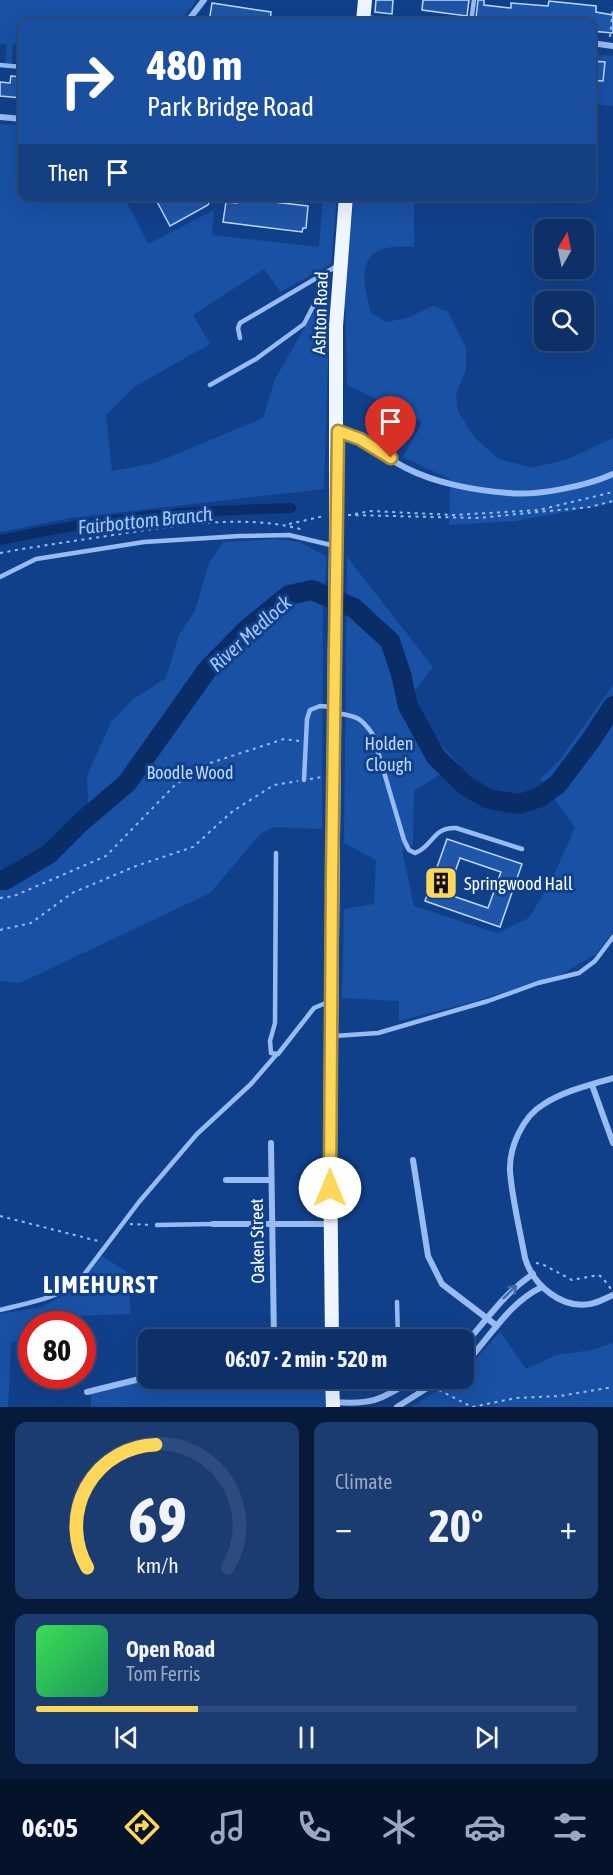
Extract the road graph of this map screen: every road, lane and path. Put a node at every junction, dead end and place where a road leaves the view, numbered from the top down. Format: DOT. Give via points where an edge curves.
graph roads {
  1 [pos="204,0"];
  2 [pos="365,0"];
  3 [pos="474,0"];
  4 [pos="613,7"];
  5 [pos="190,18"];
  6 [pos="363,18"];
  7 [pos="472,18"];
  8 [pos="611,42"];
  9 [pos="596,43"];
  10 [pos="0,65"];
  11 [pos="18,67"];
  12 [pos="0,117"];
  13 [pos="18,119"];
  14 [pos="345,201"];
  15 [pos="339,265"];
  16 [pos="325,273"];
  17 [pos="240,338"];
  18 [pos="210,385"];
  19 [pos="338,431"];
  20 [pos="613,474"];
  21 [pos="613,492"];
  22 [pos="613,501"];
  23 [pos="350,515"];
  24 [pos="335,520"];
  25 [pos="0,553"];
  26 [pos="336,554"];
  27 [pos="0,577"];
  28 [pos="334,709"];
  29 [pos="306,741"];
  30 [pos="333,776"];
  31 [pos="304,780"];
  32 [pos="522,849"];
  33 [pos="276,853"];
  34 [pos="0,898"];
  35 [pos="0,930"];
  36 [pos="613,937"];
  37 [pos="331,1000"];
  38 [pos="331,1037"];
  39 [pos="276,1055"];
  40 [pos="613,1078"];
  41 [pos="592,1085"];
  42 [pos="271,1143"];
  43 [pos="613,1143"];
  44 [pos="413,1160"];
  45 [pos="225,1180"];
  46 [pos="271,1180"];
  47 [pos="0,1216"];
  48 [pos="122,1224"];
  49 [pos="213,1224"];
  50 [pos="331,1224"];
  51 [pos="157,1225"];
  52 [pos="272,1225"];
  53 [pos="107,1243"];
  54 [pos="527,1264"];
  55 [pos="532,1274"];
  56 [pos="542,1287"];
  57 [pos="613,1294"];
  58 [pos="397,1302"];
  59 [pos="0,1310"];
  60 [pos="486,1317"];
  61 [pos="497,1326"];
  62 [pos="274,1329"];
  63 [pos="332,1329"];
  64 [pos="398,1329"];
  65 [pos="474,1332"];
  66 [pos="474,1353"];
  67 [pos="138,1379"];
  68 [pos="613,1387"];
  69 [pos="332,1389"];
  70 [pos="398,1389"];
  71 [pos="426,1389"];
  72 [pos="437,1389"];
  73 [pos="87,1392"];
  74 [pos="333,1404"];
  75 [pos="397,1407"];
  1 -- 5 [label="street"];
  2 -- 6 [label="highway"];
  3 -- 7 [label="lane"];
  4 -- 8 [label="path"];
  8 -- 9 [label="street"];
  10 -- 11 [label="lane"];
  12 -- 13 [label="street"];
  14 -- 15 [label="highway, Ashton Road"];
  15 -- 16 [label="lane"];
  15 -- 19 [label="highway, Ashton Road"];
  16 -- 17 [label="lane" via="240,323"];
  16 -- 18 [label="lane" via="304,324 256,359"];
  19 -- 20 [label="street" via="433,479 510,494 559,489"];
  19 -- 24 [label="highway, Ashton Road, bridge"];
  21 -- 23 [label="path" via="539,510 454,515 370,511"];
  22 -- 23 [label="path" via="590,507 477,518"];
  23 -- 24 [label="path"];
  24 -- 25 [label="path" via="320,516 286,525 207,523"];
  24 -- 26 [label="highway, Ashton Road"];
  26 -- 27 [label="lane" via="289,535 144,542 36,559"];
  26 -- 28 [label="highway, Ashton Road"];
  28 -- 29 [label="lane" via="320,706 310,710"];
  28 -- 30 [label="highway, Ashton Road"];
  28 -- 32 [label="lane" via="355,716 374,735 404,840 415,854 448,828"];
  29 -- 31 [label="lane"];
  29 -- 34 [label="path" via="284,739 204,765 174,785 106,856 14,896"];
  30 -- 31 [label="path"];
  30 -- 37 [label="highway, Ashton Road"];
  31 -- 35 [label="path" via="274,785 234,811 193,847 72,894 31,923"];
  33 -- 39 [label="lane" via="275,1023 270,1041 271,1052"];
  36 -- 38 [label="lane" via="579,974 378,1033"];
  37 -- 38 [label="highway, Ashton Road"];
  37 -- 39 [label="lane" via="314,1008"];
  38 -- 50 [label="highway, Ashton Road"];
  39 -- 48 [label="lane" via="197,1134"];
  40 -- 41 [label="street"];
  41 -- 43 [label="street"];
  41 -- 54 [label="street" via="543,1104 532,1113 516,1138 510,1171"];
  42 -- 46 [label="street, Oaken Street"];
  44 -- 60 [label="street" via="428,1256 441,1284"];
  45 -- 46 [label="street"];
  46 -- 52 [label="street, Oaken Street"];
  47 -- 53 [label="path"];
  48 -- 51 [label="path"];
  48 -- 53 [label="lane"];
  49 -- 51 [label="lane"];
  49 -- 52 [label="street"];
  50 -- 52 [label="street"];
  50 -- 63 [label="highway, Ashton Road"];
  52 -- 62 [label="street, Oaken Street"];
  53 -- 59 [label="lane" via="75,1284 42,1300"];
  54 -- 55 [label="street"];
  54 -- 57 [label="path" via="542,1264 572,1280 598,1275"];
  55 -- 56 [label="street"];
  60 -- 55 [label="street, one-way"];
  56 -- 57 [label="street" via="552,1296 578,1304 589,1304"];
  56 -- 61 [label="street" via="524,1297"];
  58 -- 64 [label="lane"];
  60 -- 61 [label="street"];
  60 -- 65 [label="street"];
  61 -- 66 [label="street"];
  67 -- 73 [label="street"];
  68 -- 72 [label="path" via="472,1407"];
  69 -- 74 [label="highway"];
  70 -- 74 [label="street" via="371,1402"];
  71 -- 75 [label="street"];
}
